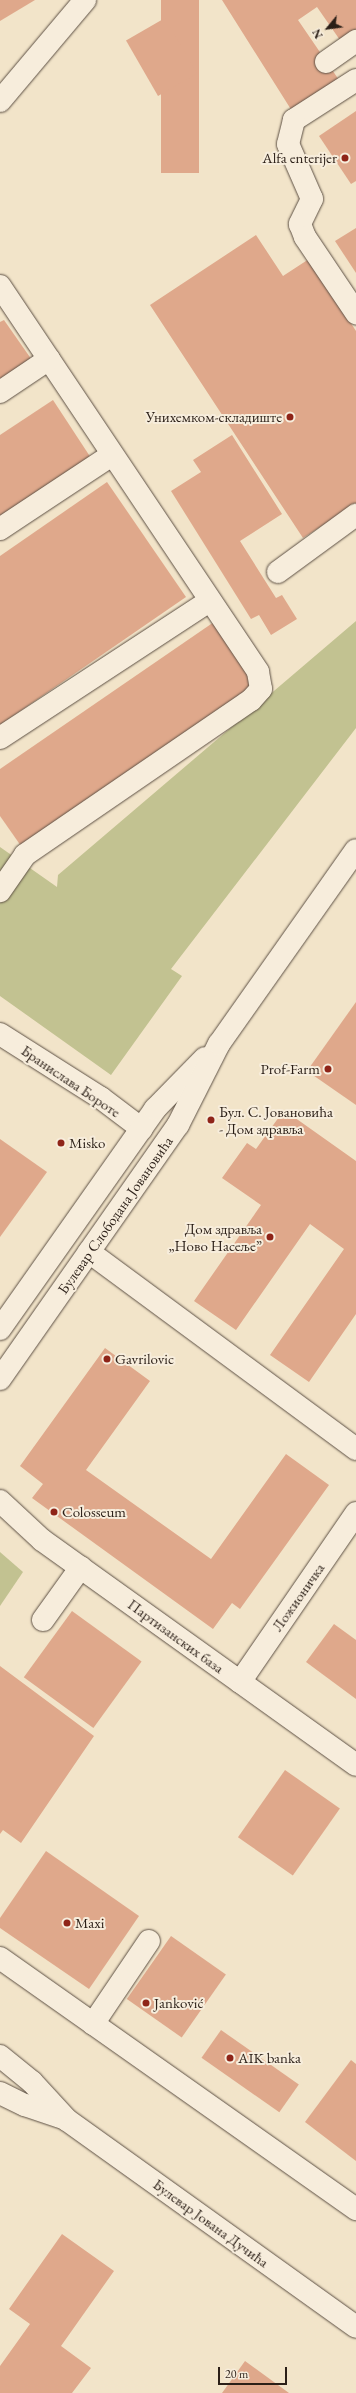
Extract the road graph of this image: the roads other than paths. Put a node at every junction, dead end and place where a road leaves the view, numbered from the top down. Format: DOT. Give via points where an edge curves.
graph roads {
  1 [pos="85,0"];
  2 [pos="356,42"];
  3 [pos="326,62"];
  4 [pos="356,80"];
  5 [pos="0,101"];
  6 [pos="0,286"];
  7 [pos="356,313"];
  8 [pos="49,359"];
  9 [pos="0,392"];
  10 [pos="112,455"];
  11 [pos="356,515"];
  12 [pos="0,529"];
  13 [pos="278,572"];
  14 [pos="209,601"];
  15 [pos="0,738"];
  16 [pos="356,850"];
  17 [pos="0,891"];
  18 [pos="0,1034"];
  19 [pos="219,1044"];
  20 [pos="142,1129"];
  21 [pos="89,1252"];
  22 [pos="0,1329"];
  23 [pos="0,1379"];
  24 [pos="356,1449"];
  25 [pos="0,1501"];
  26 [pos="356,1512"];
  27 [pos="81,1567"];
  28 [pos="43,1620"];
  29 [pos="240,1682"];
  30 [pos="356,1764"];
  31 [pos="149,1941"];
  32 [pos="0,1958"];
  33 [pos="93,2024"];
  34 [pos="0,2056"];
  35 [pos="0,2093"];
  36 [pos="67,2120"];
  37 [pos="356,2209"];
  38 [pos="356,2327"];
  1 -- 5 [label="street"];
  2 -- 3 [label="street"];
  4 -- 7 [label="street" via="294,120 288,144 312,199 300,224 305,237"];
  6 -- 8 [label="street"];
  8 -- 9 [label="street"];
  8 -- 10 [label="street"];
  10 -- 12 [label="street"];
  10 -- 14 [label="street"];
  11 -- 13 [label="street"];
  14 -- 15 [label="street"];
  14 -- 17 [label="street" via="258,672 261,689 251,700 25,855"];
  16 -- 19 [label="street, Булевар Слободана Јовановића"];
  18 -- 20 [label="street, Бранислава Бороте" via="101,1098"];
  19 -- 20 [label="street, Булевар Слободана Јовановића" via="155,1109"];
  19 -- 21 [label="street, Булевар Слободана Јовановића" via="178,1125"];
  20 -- 22 [label="street, Булевар Слободана Јовановића"];
  21 -- 23 [label="street, Булевар Слободана Јовановића"];
  21 -- 24 [label="street"];
  25 -- 27 [label="street, Партизанских база" via="42,1540"];
  26 -- 29 [label="street, Ложионичка"];
  27 -- 28 [label="street"];
  27 -- 29 [label="street, Партизанских база"];
  29 -- 30 [label="street, Партизанских база"];
  31 -- 33 [label="street"];
  32 -- 33 [label="street"];
  33 -- 37 [label="street"];
  34 -- 36 [label="street, Булевар Јована Дучића" via="32,2082"];
  35 -- 36 [label="street, Булевар Јована Дучића"];
  36 -- 38 [label="street, Булевар Јована Дучића"];
}
